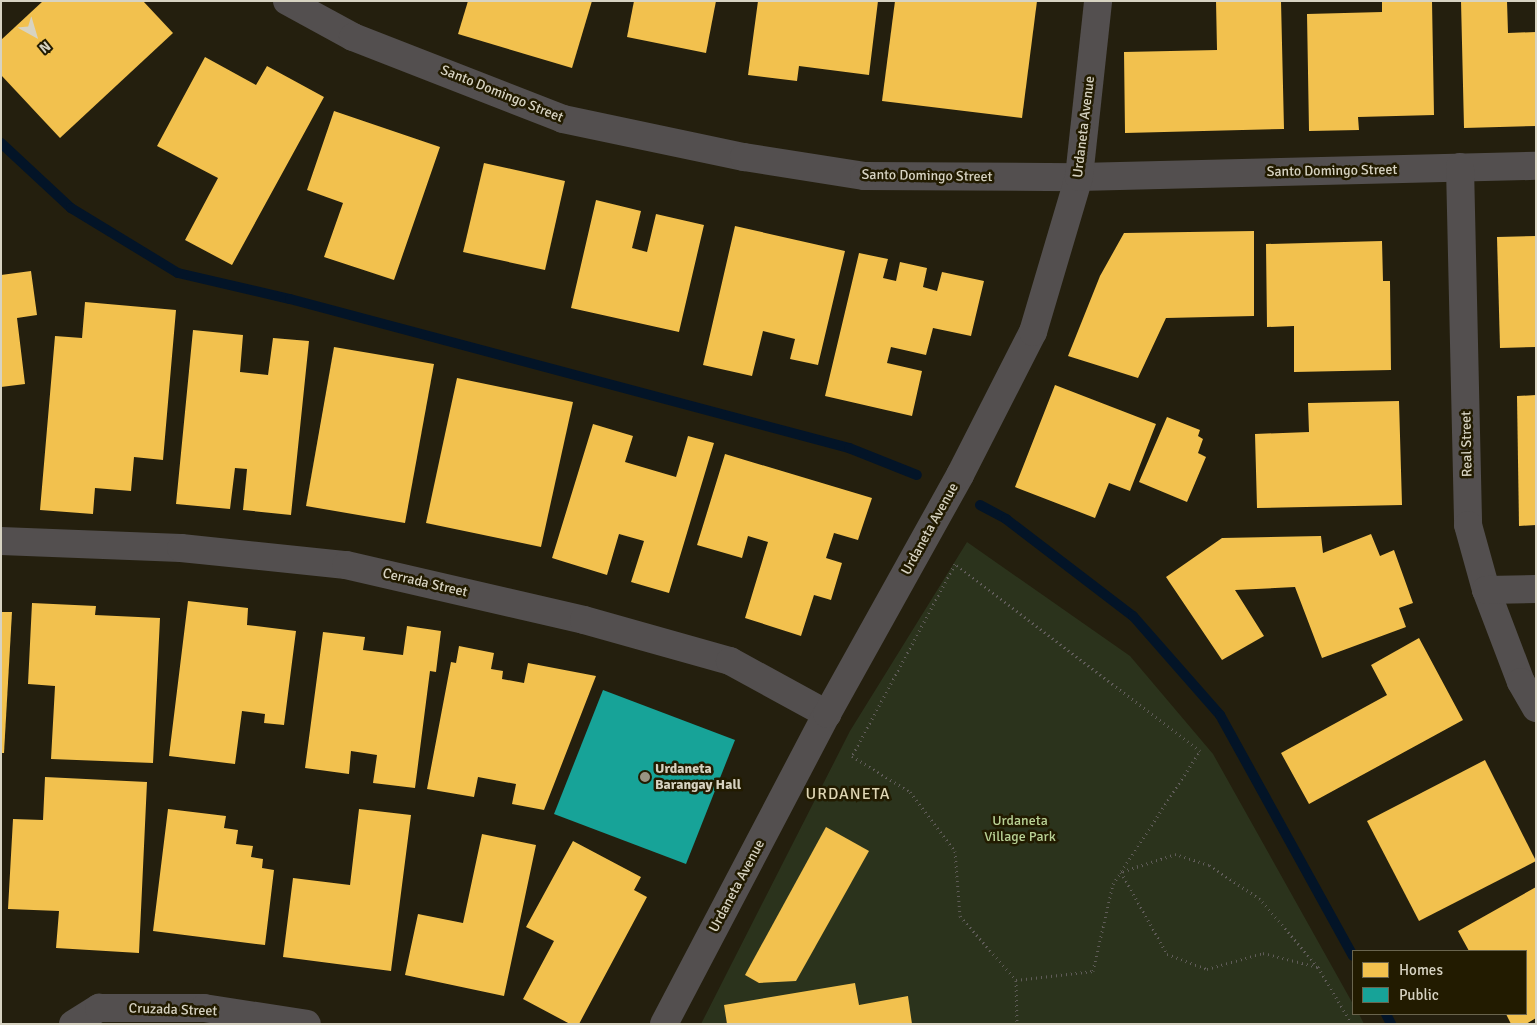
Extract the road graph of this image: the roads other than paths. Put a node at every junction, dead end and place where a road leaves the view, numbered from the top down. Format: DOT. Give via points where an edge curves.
graph roads {
  1 [pos="287,1"];
  2 [pos="1098,1"];
  3 [pos="1536,166"];
  4 [pos="1460,168"];
  5 [pos="1079,177"];
  6 [pos="1,542"];
  7 [pos="1536,589"];
  8 [pos="1486,590"];
  9 [pos="1536,708"];
  10 [pos="828,714"];
  11 [pos="73,1024"];
  12 [pos="307,1024"];
  13 [pos="664,1024"];
  1 -- 5 [label="street, Santo Domingo Street" via="354,37 562,119 744,158 864,176"];
  2 -- 5 [label="street, Urdaneta Avenue"];
  3 -- 4 [label="street, Santo Domingo Street"];
  4 -- 5 [label="street, Santo Domingo Street"];
  4 -- 8 [label="street, Real Street" via="1468,524"];
  5 -- 10 [label="street, Urdaneta Avenue" via="1033,332 960,475"];
  6 -- 10 [label="street, Cerrada Street" via="181,548 346,565 584,620 730,660"];
  7 -- 8 [label="street"];
  8 -- 9 [label="street, Real Street" via="1521,682"];
  10 -- 13 [label="street, Urdaneta Avenue"];
  11 -- 12 [label="street, Cruzada Street" via="99,1008 204,1008"];
}
